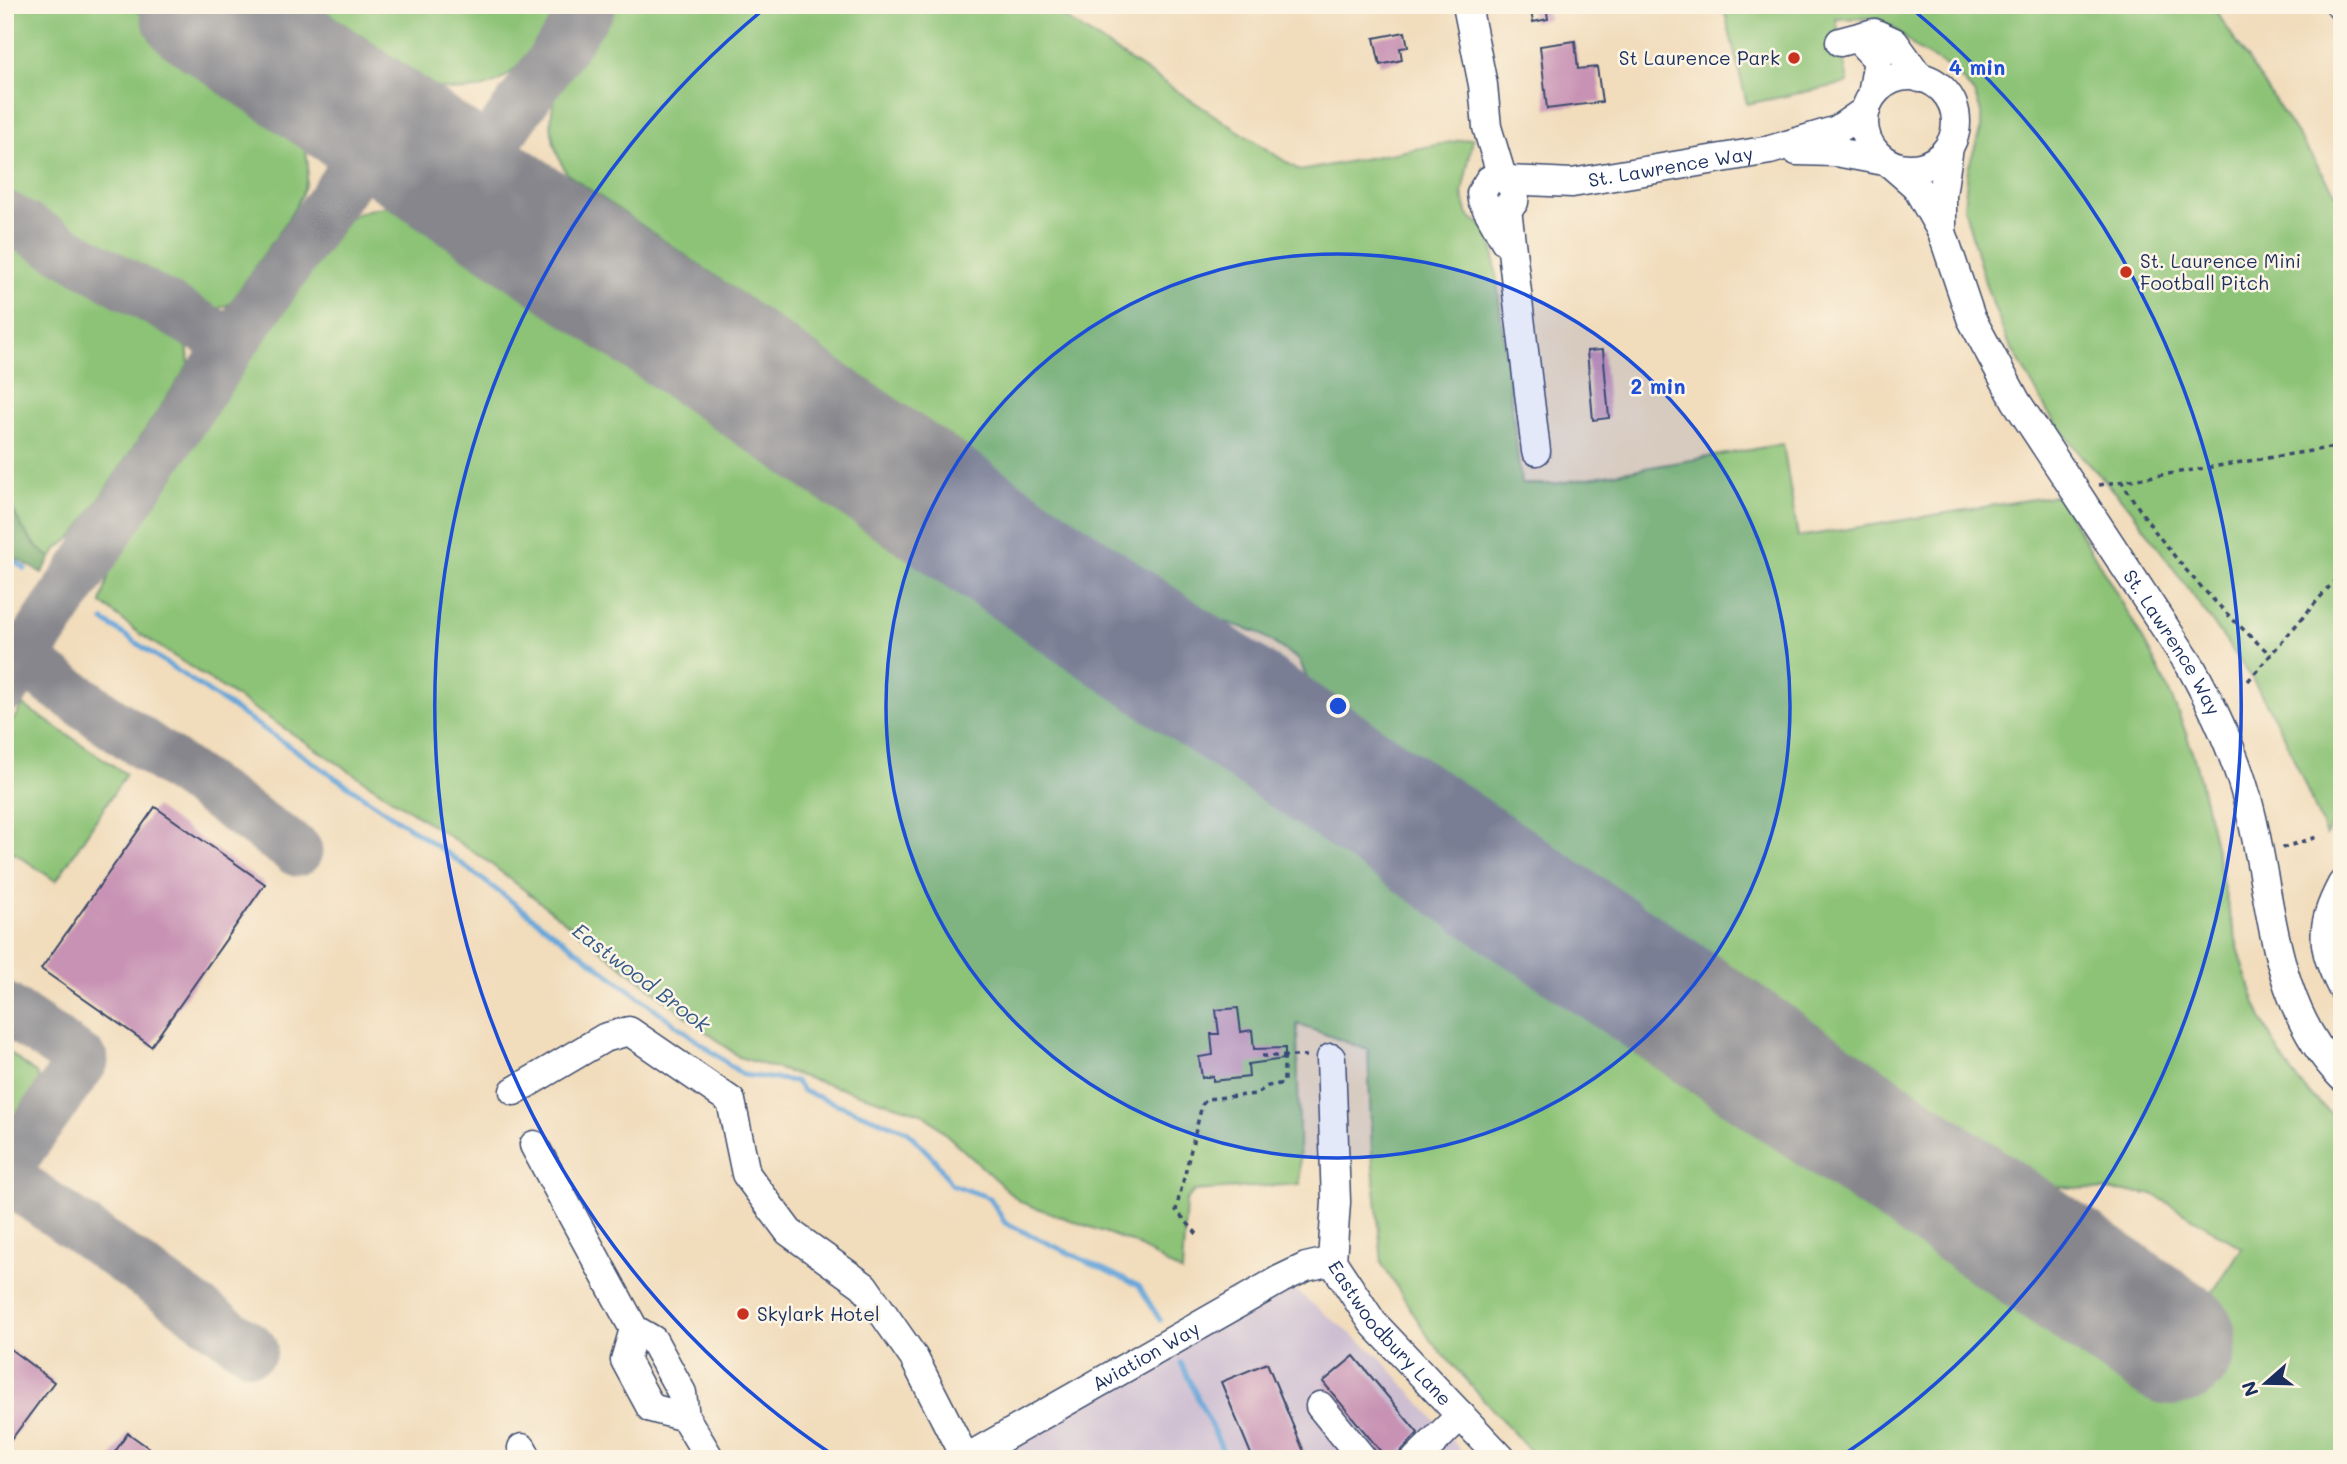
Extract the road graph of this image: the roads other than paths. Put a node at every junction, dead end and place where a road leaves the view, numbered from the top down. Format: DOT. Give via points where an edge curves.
graph roads {
  1 [pos="1467,5"];
  2 [pos="1920,78"];
  3 [pos="1869,103"];
  4 [pos="1949,147"];
  5 [pos="1770,150"];
  6 [pos="1889,163"];
  7 [pos="1500,193"];
  8 [pos="1942,232"];
  9 [pos="1536,451"];
  10 [pos="2342,884"];
  11 [pos="2342,988"];
  12 [pos="1331,1058"];
  13 [pos="2342,1077"];
  14 [pos="514,1091"];
  15 [pos="534,1145"];
  16 [pos="1332,1261"];
  17 [pos="1320,1406"];
  18 [pos="1461,1415"];
  19 [pos="978,1455"];
  20 [pos="710,1459"];
  21 [pos="1363,1459"];
  22 [pos="1416,1459"];
  23 [pos="1502,1459"];
  1 -- 7 [label="street" via="1487,127 1481,159"];
  2 -- 3 [label="street" via="1899,77 1884,83"];
  2 -- 3 [label="street" via="1894,42 1874,33 1849,41 1878,60"];
  2 -- 4 [label="street" via="1945,91 1954,106 1957,125"];
  3 -- 5 [label="street, St. Lawrence Way" via="1837,130"];
  3 -- 6 [label="street" via="1865,134 1873,151"];
  4 -- 6 [label="street" via="1933,164 1913,169"];
  4 -- 8 [label="street, St. Lawrence Way"];
  5 -- 6 [label="street, St. Lawrence Way" via="1836,152"];
  5 -- 7 [label="street, St. Lawrence Way"];
  6 -- 8 [label="street, St. Lawrence Way" via="1916,186"];
  7 -- 9 [label="street" via="1502,234 1513,267"];
  8 -- 13 [label="street, St. Lawrence Way" via="1970,318 2016,401 2191,667 2218,717 2248,802 2278,950 2295,1009 2323,1057"];
  10 -- 11 [label="street" via="2325,919 2324,932"];
  12 -- 16 [label="street, Eastwoodbury Lane" via="1336,1202"];
  14 -- 19 [label="street" via="604,1038 629,1031 731,1101 746,1174 789,1232 864,1286"];
  15 -- 20 [label="street" via="634,1329 653,1340 682,1393 685,1417"];
  16 -- 18 [label="street, Eastwoodbury Lane" via="1373,1323"];
  16 -- 19 [label="street, Aviation Way" via="1281,1279"];
  17 -- 21 [label="street"];
  18 -- 22 [label="street"];
  18 -- 23 [label="street, Eastwoodbury Lane"];
}
